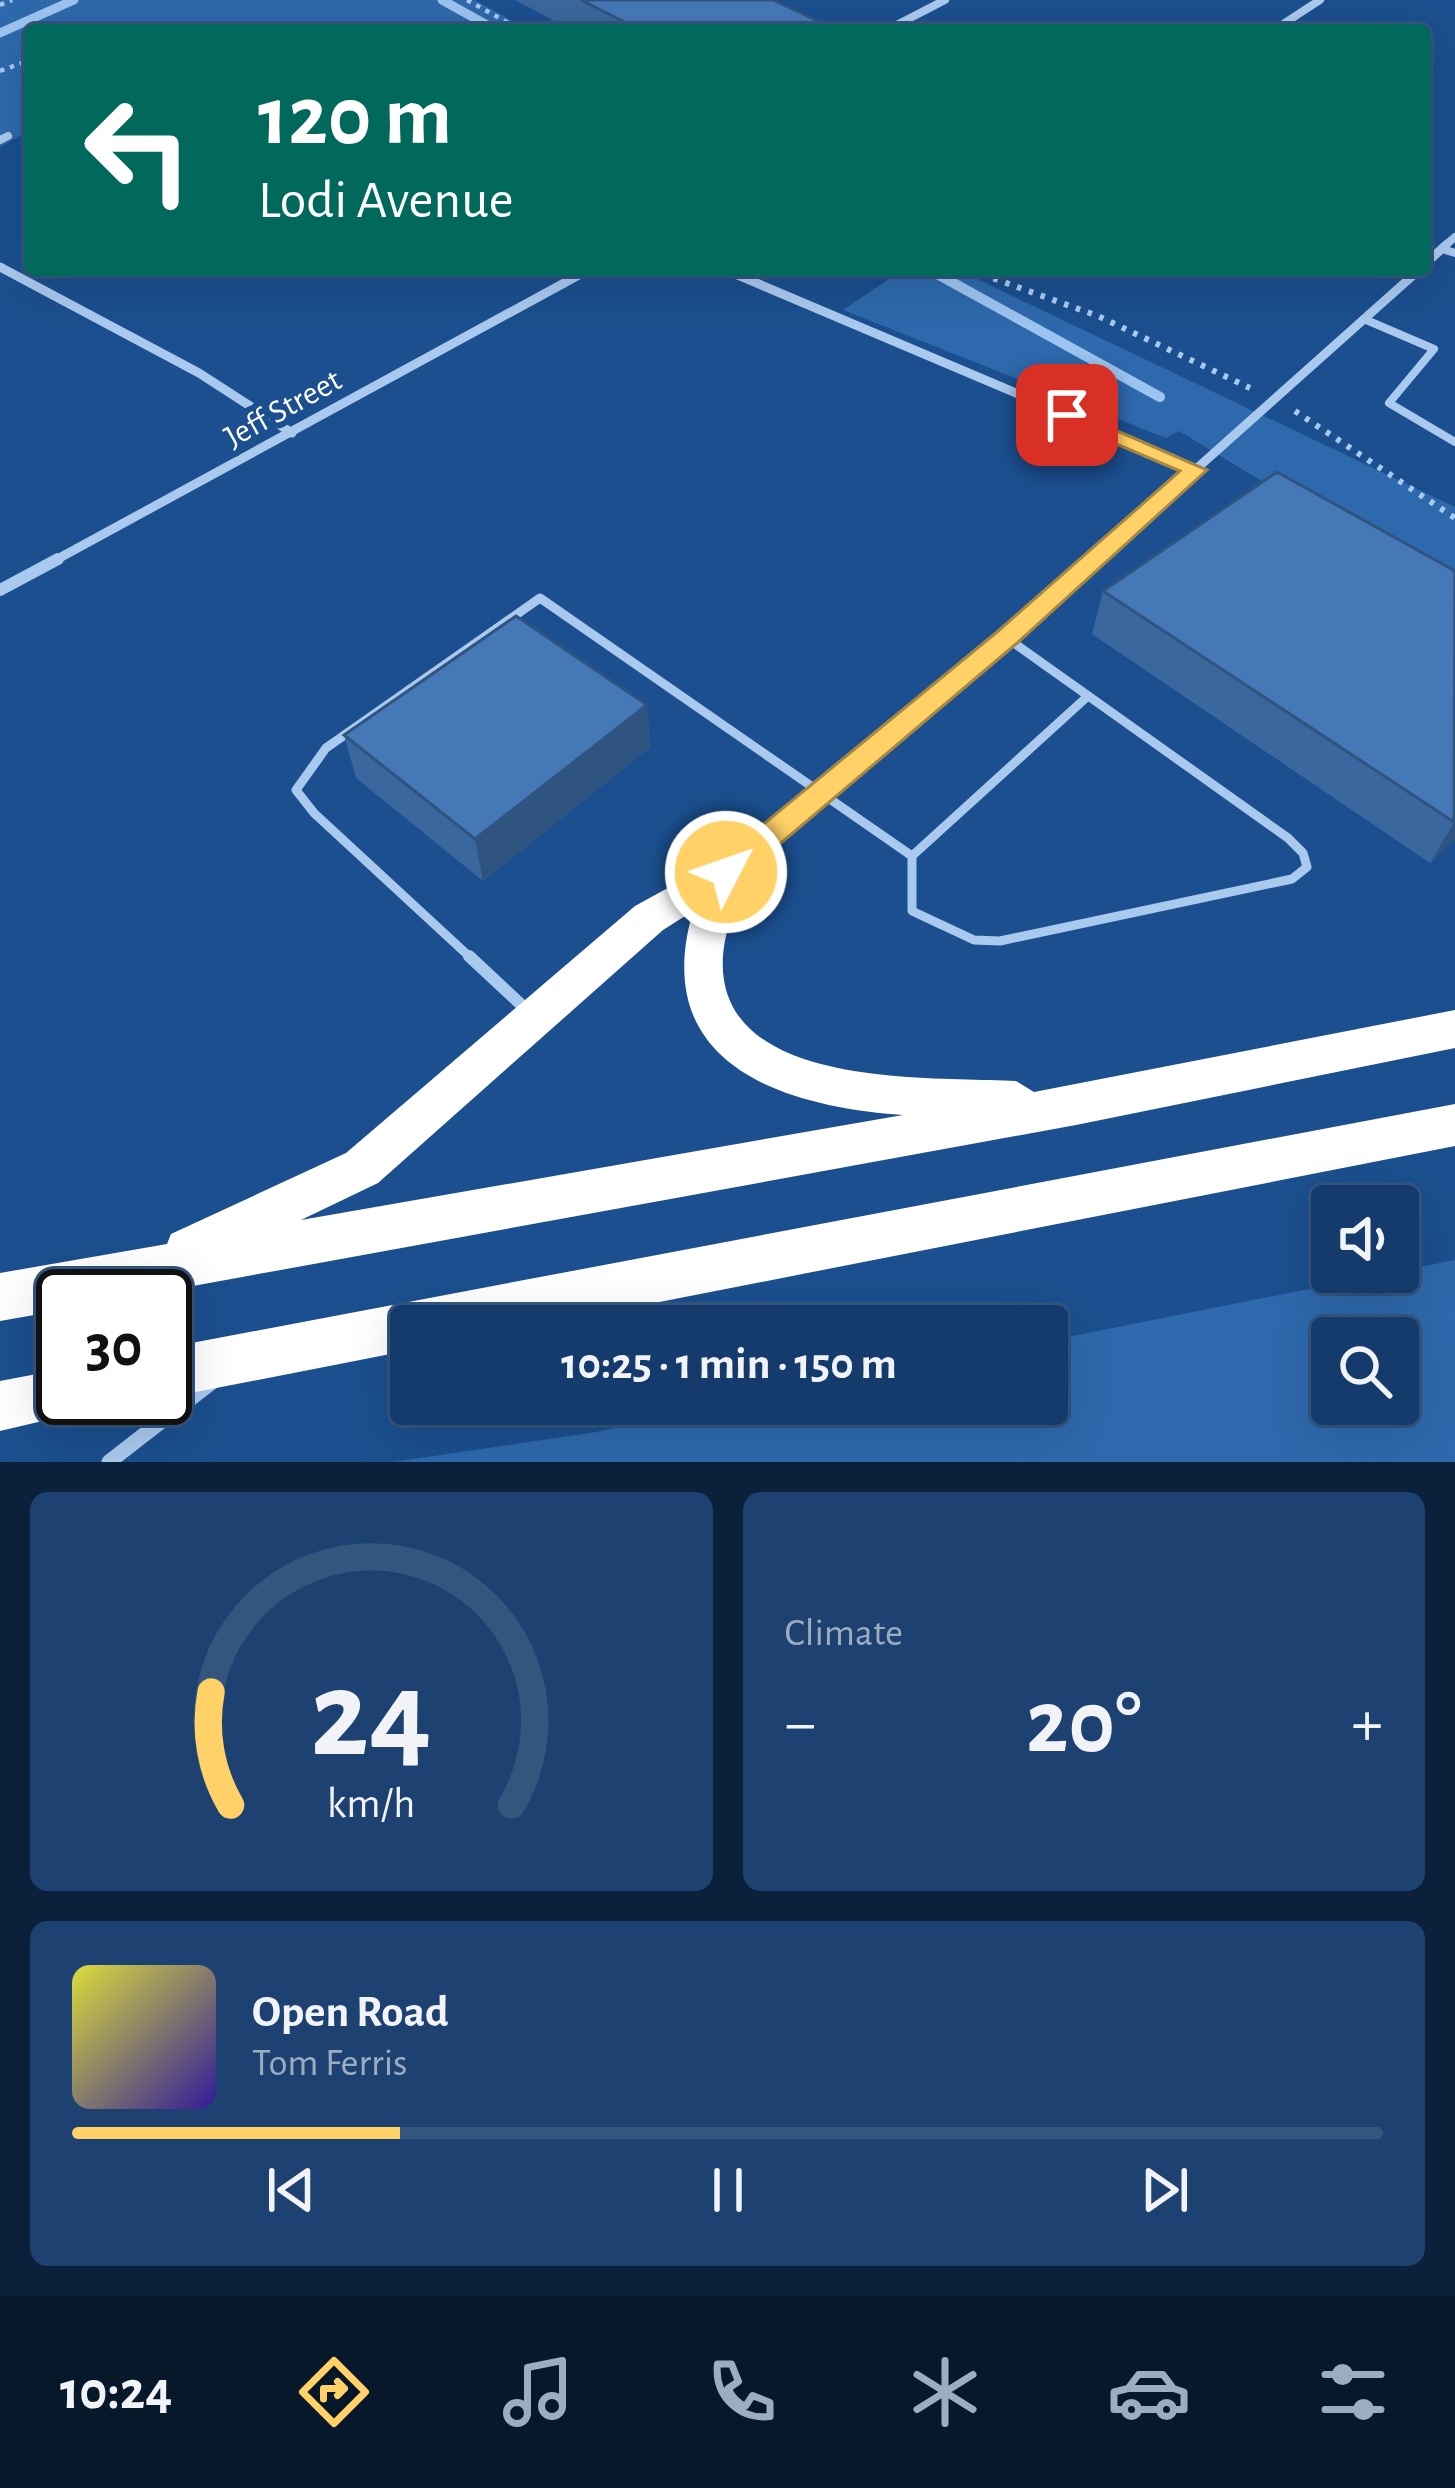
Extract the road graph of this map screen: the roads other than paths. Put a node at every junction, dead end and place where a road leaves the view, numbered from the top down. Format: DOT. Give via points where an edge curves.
graph roads {
  1 [pos="946,0"];
  2 [pos="1320,0"];
  3 [pos="899,24"];
  4 [pos="1283,24"];
  5 [pos="1455,237"];
  6 [pos="1442,249"];
  7 [pos="1455,254"];
  8 [pos="1431,259"];
  9 [pos="0,267"];
  10 [pos="577,276"];
  11 [pos="740,276"];
  12 [pos="1412,276"];
  13 [pos="1364,319"];
  14 [pos="292,433"];
  15 [pos="1455,442"];
  16 [pos="1196,470"];
  17 [pos="0,590"];
  18 [pos="1006,638"];
  19 [pos="1088,696"];
  20 [pos="820,789"];
  21 [pos="913,856"];
  22 [pos="726,872"];
  23 [pos="537,1019"];
  24 [pos="1455,1029"];
  25 [pos="1076,1105"];
  26 [pos="1453,1126"];
  27 [pos="146,1269"];
  28 [pos="157,1269"];
  29 [pos="36,1291"];
  30 [pos="0,1297"];
  31 [pos="520,1305"];
  32 [pos="390,1330"];
  33 [pos="243,1358"];
  34 [pos="192,1368"];
  35 [pos="36,1399"];
  36 [pos="0,1406"];
  37 [pos="109,1462"];
  1 -- 3 [label="street"];
  2 -- 4 [label="street"];
  5 -- 6 [label="street"];
  6 -- 7 [label="lane"];
  6 -- 8 [label="street"];
  9 -- 14 [label="street" via="199,373"];
  10 -- 14 [label="street, Jeff Street"];
  11 -- 16 [label="street"];
  12 -- 13 [label="street"];
  13 -- 15 [label="lane" via="1434,349 1389,403"];
  13 -- 16 [label="street"];
  14 -- 17 [label="street, Jeff Street"];
  16 -- 18 [label="street"];
  18 -- 19 [label="lane"];
  18 -- 20 [label="street"];
  19 -- 21 [label="lane"];
  19 -- 21 [label="lane" via="1288,838 1307,867 1292,879 1000,941 974,940 912,911"];
  20 -- 21 [label="lane"];
  20 -- 22 [label="street"];
  20 -- 23 [label="lane" via="541,598 326,748 296,790"];
  22 -- 23 [label="highway" via="649,919"];
  22 -- 25 [label="highway" via="709,926 706,1000 729,1035 768,1067 851,1090"];
  23 -- 27 [label="highway" via="362,1168"];
  24 -- 25 [label="highway"];
  25 -- 28 [label="highway"];
  26 -- 31 [label="highway"];
  29 -- 30 [label="highway"];
  32 -- 33 [label="highway"];
  33 -- 34 [label="highway"];
  33 -- 37 [label="street"];
  35 -- 36 [label="highway"];
}
